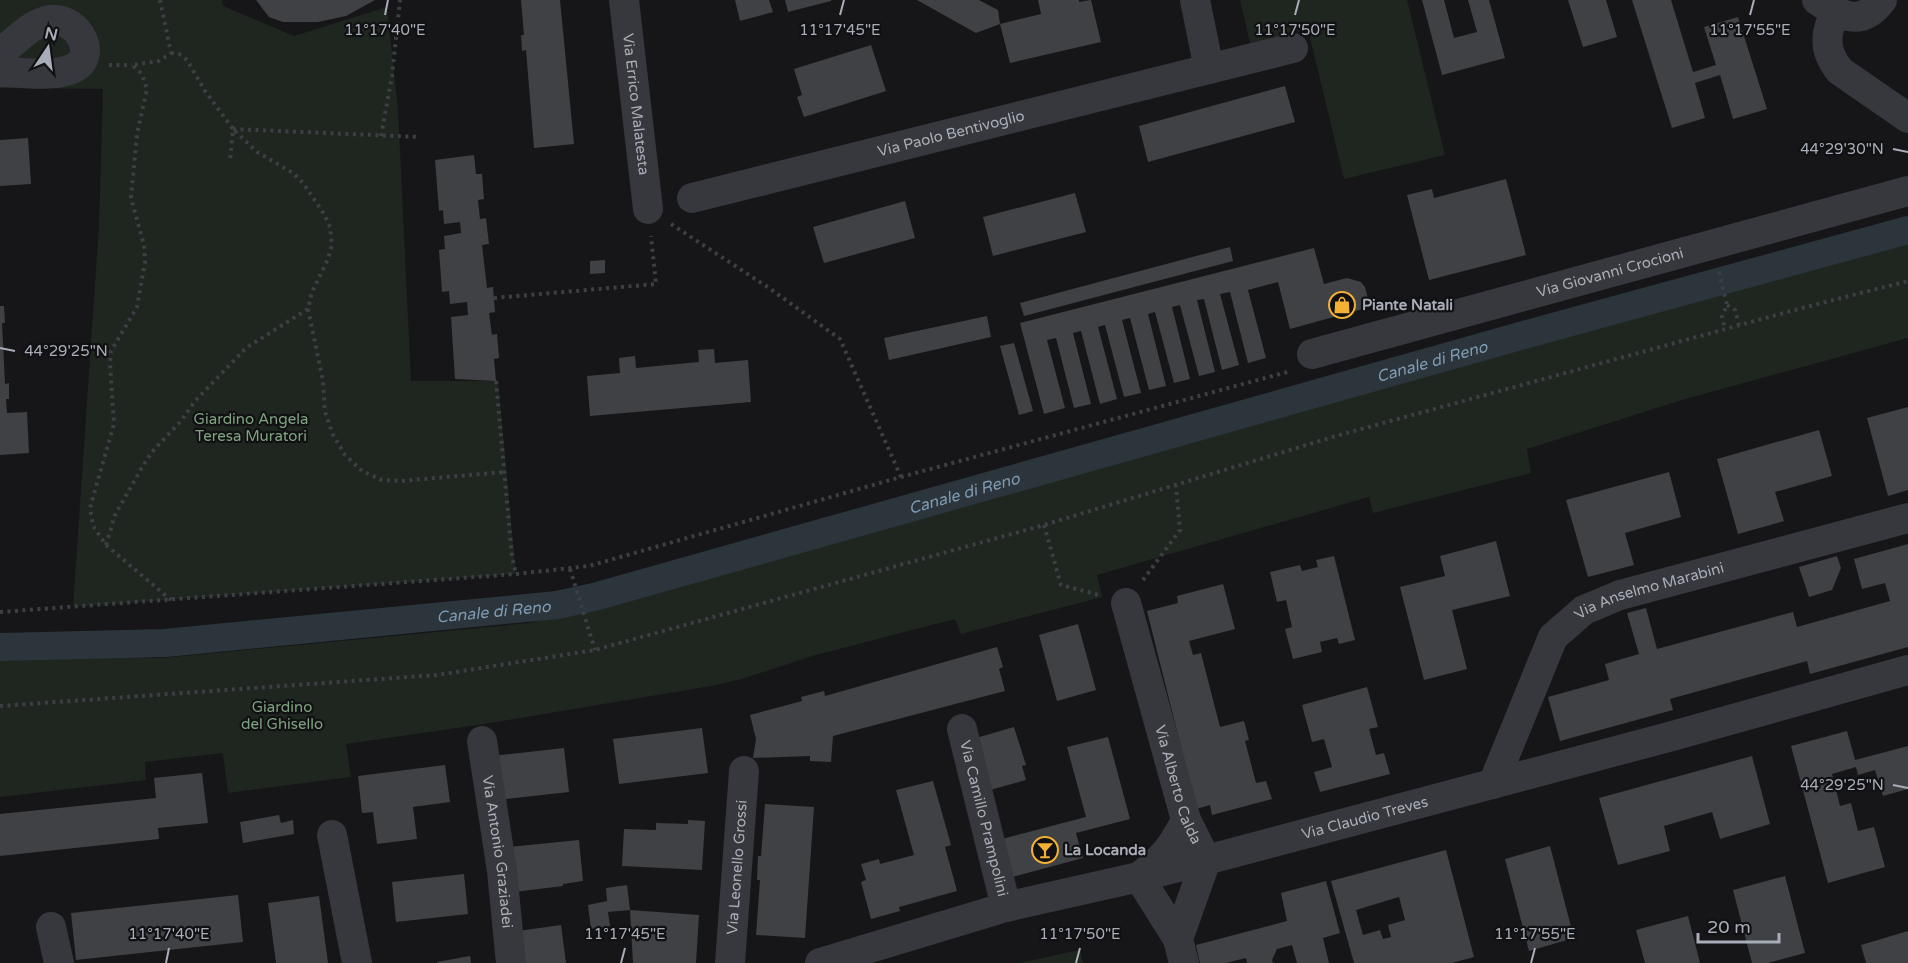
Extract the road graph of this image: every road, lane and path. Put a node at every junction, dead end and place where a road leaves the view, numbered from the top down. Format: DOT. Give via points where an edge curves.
graph roads {
  1 [pos="160,0"];
  2 [pos="400,0"];
  3 [pos="624,0"];
  4 [pos="1195,0"];
  5 [pos="1882,0"];
  6 [pos="1827,6"];
  7 [pos="1293,48"];
  8 [pos="0,53"];
  9 [pos="171,53"];
  10 [pos="105,65"];
  11 [pos="132,65"];
  12 [pos="1209,69"];
  13 [pos="0,72"];
  14 [pos="1908,118"];
  15 [pos="232,129"];
  16 [pos="381,136"];
  17 [pos="419,137"];
  18 [pos="230,162"];
  19 [pos="1908,191"];
  20 [pos="693,198"];
  21 [pos="648,209"];
  22 [pos="1717,265"];
  23 [pos="1908,281"];
  24 [pos="494,298"];
  25 [pos="1727,305"];
  26 [pos="308,309"];
  27 [pos="1739,325"];
  28 [pos="1725,329"];
  29 [pos="1307,361"];
  30 [pos="496,381"];
  31 [pos="504,472"];
  32 [pos="901,477"];
  33 [pos="1176,486"];
  34 [pos="1908,518"];
  35 [pos="1044,525"];
  36 [pos="106,545"];
  37 [pos="569,569"];
  38 [pos="516,574"];
  39 [pos="172,600"];
  40 [pos="1126,603"];
  41 [pos="0,612"];
  42 [pos="595,650"];
  43 [pos="1908,670"];
  44 [pos="0,706"];
  45 [pos="962,729"];
  46 [pos="482,741"];
  47 [pos="744,771"];
  48 [pos="1493,784"];
  49 [pos="1186,820"];
  50 [pos="332,835"];
  51 [pos="1206,860"];
  52 [pos="1139,878"];
  53 [pos="1006,907"];
  54 [pos="51,927"];
  55 [pos="1181,951"];
  56 [pos="59,963"];
  57 [pos="357,963"];
  58 [pos="511,963"];
  59 [pos="730,963"];
  60 [pos="820,963"];
  1 -- 9 [label="path"];
  2 -- 16 [label="path"];
  3 -- 21 [label="street, Via Errico Malatesta"];
  4 -- 12 [label="street"];
  5 -- 6 [label="street" via="1874,10 1857,17"];
  6 -- 14 [label="street" via="1827,42 1833,63"];
  7 -- 12 [label="street, Via Paolo Bentivoglio"];
  8 -- 13 [label="street" via="50,20 74,26 82,36 84,50 82,61 67,70"];
  9 -- 11 [label="path" via="159,61"];
  9 -- 15 [label="path" via="187,60"];
  10 -- 11 [label="path"];
  11 -- 36 [label="path" via="142,74 147,89 137,134 131,198 145,262 137,307 111,351 114,424 90,507 93,526"];
  12 -- 20 [label="street, Via Paolo Bentivoglio"];
  15 -- 16 [label="path"];
  15 -- 18 [label="path"];
  15 -- 26 [label="path" via="257,152 293,173 330,227 332,245"];
  16 -- 17 [label="path"];
  19 -- 29 [label="street, Via Giovanni Crocioni"];
  21 -- 24 [label="path" via="656,284"];
  21 -- 32 [label="path" via="840,339"];
  22 -- 25 [label="path"];
  23 -- 27 [label="path"];
  25 -- 27 [label="path" via="1735,310"];
  25 -- 28 [label="path" via="1722,317"];
  26 -- 31 [label="path" via="323,381 325,412 345,455 362,471 382,480 401,481"];
  26 -- 36 [label="path" via="246,348 195,401 141,469 115,515"];
  27 -- 28 [label="path"];
  28 -- 33 [label="path" via="1335,436"];
  29 -- 32 [label="path"];
  30 -- 31 [label="path"];
  31 -- 38 [label="path"];
  32 -- 37 [label="path"];
  33 -- 35 [label="path"];
  33 -- 40 [label="path" via="1180,530"];
  34 -- 48 [label="street, Via Anselmo Marabini" via="1620,595 1584,610 1553,638"];
  35 -- 40 [label="path" via="1061,585"];
  35 -- 42 [label="path"];
  36 -- 39 [label="path"];
  37 -- 38 [label="path"];
  37 -- 42 [label="path"];
  38 -- 39 [label="path"];
  39 -- 41 [label="path"];
  40 -- 49 [label="street, Via Alberto Calda"];
  42 -- 44 [label="path" via="437,675"];
  43 -- 48 [label="street, Via Claudio Treves"];
  45 -- 53 [label="street, Via Camillo Prampolini"];
  46 -- 58 [label="street, Via Antonio Graziadei"];
  47 -- 59 [label="street, Via Leonello Grossi"];
  48 -- 51 [label="street, Via Claudio Treves"];
  49 -- 51 [label="street, Via Alberto Calda"];
  49 -- 52 [label="street" via="1163,858"];
  50 -- 57 [label="street"];
  51 -- 52 [label="street, Via Claudio Treves"];
  51 -- 55 [label="street, Via Alberto Calda"];
  52 -- 53 [label="street, Via Claudio Treves"];
  52 -- 55 [label="street"];
  53 -- 60 [label="street, Via Claudio Treves"];
  54 -- 56 [label="street"];
}
